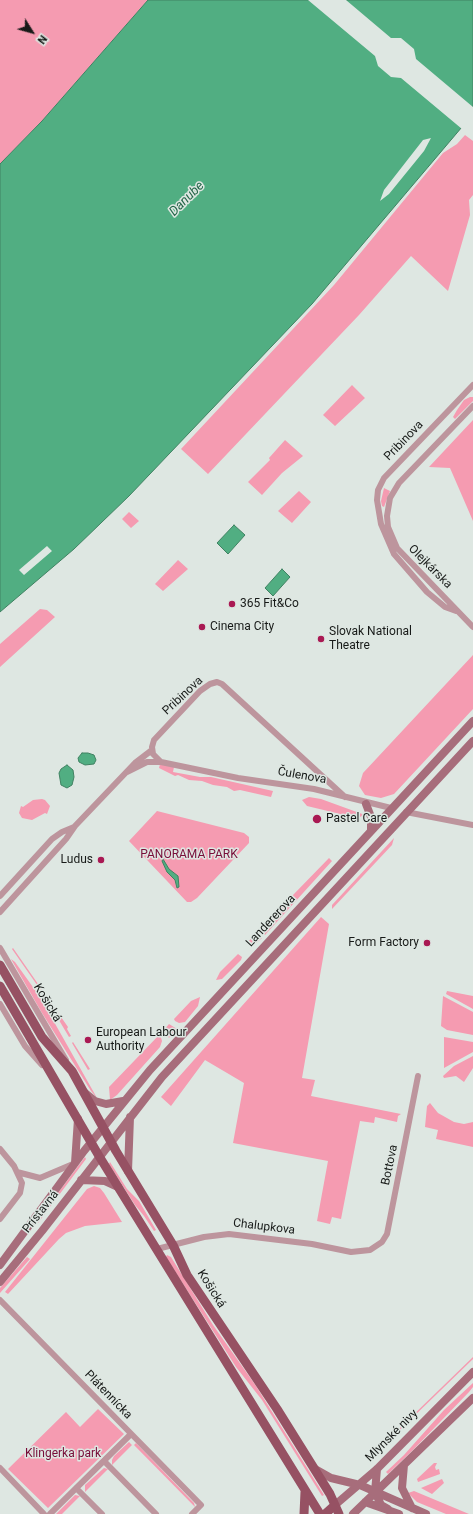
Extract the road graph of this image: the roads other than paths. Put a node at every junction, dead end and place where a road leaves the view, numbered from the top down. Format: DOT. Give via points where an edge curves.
graph roads {
  1 [pos="473,385"];
  2 [pos="473,394"];
  3 [pos="464,395"];
  4 [pos="472,409"];
  5 [pos="381,524"];
  6 [pos="456,611"];
  7 [pos="473,627"];
  8 [pos="473,721"];
  9 [pos="473,741"];
  10 [pos="152,750"];
  11 [pos="161,762"];
  12 [pos="127,772"];
  13 [pos="345,797"];
  14 [pos="366,804"];
  15 [pos="391,808"];
  16 [pos="406,812"];
  17 [pos="473,824"];
  18 [pos="75,826"];
  19 [pos="371,830"];
  20 [pos="0,896"];
  21 [pos="0,912"];
  22 [pos="0,948"];
  23 [pos="0,965"];
  24 [pos="0,986"];
  25 [pos="0,1004"];
  26 [pos="72,1071"];
  27 [pos="418,1076"];
  28 [pos="56,1080"];
  29 [pos="84,1092"];
  30 [pos="123,1101"];
  31 [pos="130,1116"];
  32 [pos="78,1119"];
  33 [pos="104,1126"];
  34 [pos="111,1141"];
  35 [pos="91,1142"];
  36 [pos="0,1150"];
  37 [pos="99,1156"];
  38 [pos="75,1164"];
  39 [pos="128,1171"];
  40 [pos="17,1172"];
  41 [pos="81,1180"];
  42 [pos="118,1187"];
  43 [pos="0,1219"];
  44 [pos="173,1245"];
  45 [pos="157,1249"];
  46 [pos="370,1250"];
  47 [pos="0,1265"];
  48 [pos="0,1282"];
  49 [pos="0,1300"];
  50 [pos="473,1372"];
  51 [pos="473,1398"];
  52 [pos="131,1434"];
  53 [pos="104,1461"];
  54 [pos="404,1465"];
  55 [pos="313,1467"];
  56 [pos="0,1468"];
  57 [pos="378,1469"];
  58 [pos="360,1485"];
  59 [pos="76,1488"];
  60 [pos="304,1488"];
  61 [pos="375,1492"];
  62 [pos="365,1502"];
  63 [pos="412,1508"];
  64 [pos="388,1509"];
  65 [pos="337,1510"];
  66 [pos="44,1514"];
  67 [pos="50,1514"];
  68 [pos="102,1514"];
  69 [pos="156,1514"];
  70 [pos="192,1514"];
  71 [pos="304,1514"];
  72 [pos="320,1514"];
  73 [pos="325,1514"];
  74 [pos="353,1514"];
  75 [pos="399,1514"];
  76 [pos="426,1514"];
  1 -- 3 [label="street, Pribinova"];
  2 -- 3 [label="street"];
  3 -- 5 [label="street, Pribinova" via="384,478 378,490 377,500"];
  4 -- 6 [label="street, Olejkárska" via="395,490 390,498 387,516 393,541 404,558 452,604"];
  5 -- 6 [label="street, Olejkárska" via="391,549 408,571 445,607"];
  6 -- 7 [label="street, Olejkárska"];
  8 -- 15 [label="street, Landererova"];
  9 -- 16 [label="street, Landererova"];
  10 -- 11 [label="street"];
  10 -- 12 [label="street, Pribinova"];
  10 -- 13 [label="street, Pribinova" via="157,737 200,691 217,682"];
  11 -- 12 [label="street, Čulenova" via="147,762"];
  11 -- 13 [label="street, Čulenova" via="238,778 314,789"];
  12 -- 18 [label="street, Pribinova"];
  13 -- 14 [label="street, Čulenova"];
  14 -- 15 [label="street, Čulenova"];
  14 -- 19 [label="street" via="371,817"];
  15 -- 16 [label="street, Čulenova"];
  15 -- 19 [label="street, Landererova"];
  16 -- 17 [label="street, Čulenova"];
  16 -- 31 [label="street, Landererova" via="191,1044"];
  18 -- 20 [label="street, Pribinova" via="52,839"];
  18 -- 21 [label="street, Pribinova"];
  19 -- 30 [label="street, Landererova"];
  22 -- 26 [label="street, Košická"];
  23 -- 26 [label="main road, Košická" via="42,1037"];
  24 -- 28 [label="main road, Košická"];
  25 -- 28 [label="street, Košická" via="26,1046"];
  26 -- 29 [label="main road, Košická"];
  27 -- 46 [label="street, Bottova" via="387,1234 382,1242"];
  28 -- 32 [label="main road, Košická"];
  29 -- 30 [label="street" via="95,1101 106,1104"];
  29 -- 33 [label="main road, Košická"];
  30 -- 33 [label="street, Landererova"];
  31 -- 34 [label="street, Landererova"];
  31 -- 39 [label="street"];
  32 -- 35 [label="main road, Košická"];
  32 -- 38 [label="street"];
  33 -- 34 [label="main road, Košická"];
  33 -- 35 [label="street, Landererova"];
  34 -- 37 [label="street, Landererova"];
  34 -- 39 [label="main road, Košická"];
  35 -- 37 [label="main road, Košická"];
  35 -- 38 [label="street, Prístavná"];
  36 -- 40 [label="street"];
  37 -- 41 [label="street, Prístavná"];
  37 -- 42 [label="main road, Košická"];
  38 -- 40 [label="street" via="40,1178"];
  38 -- 47 [label="street, Prístavná"];
  39 -- 44 [label="main road, Košická"];
  40 -- 43 [label="street" via="22,1183 20,1193"];
  41 -- 42 [label="street" via="105,1181"];
  41 -- 48 [label="street, Prístavná"];
  42 -- 45 [label="main road, Košická"];
  44 -- 45 [label="street, Chalupkova"];
  44 -- 46 [label="street, Chalupkova" via="229,1234 312,1244 352,1252"];
  44 -- 55 [label="main road, Košická" via="202,1297 277,1408"];
  45 -- 60 [label="main road, Košická"];
  49 -- 52 [label="street, Plátennícka"];
  50 -- 57 [label="street, Mlynské nivy"];
  51 -- 54 [label="street"];
  52 -- 53 [label="street"];
  52 -- 70 [label="street, Plátennícka" via="201,1506"];
  53 -- 59 [label="street"];
  53 -- 69 [label="street"];
  54 -- 61 [label="street"];
  54 -- 63 [label="street" via="402,1488"];
  55 -- 58 [label="street" via="331,1478"];
  55 -- 65 [label="main road, Košická"];
  56 -- 66 [label="street"];
  57 -- 58 [label="street, Mlynské nivy"];
  57 -- 61 [label="street"];
  58 -- 61 [label="street"];
  58 -- 65 [label="street, Mlynské nivy"];
  59 -- 67 [label="street"];
  59 -- 68 [label="street"];
  60 -- 71 [label="main road"];
  60 -- 72 [label="main road, Košická"];
  61 -- 62 [label="street"];
  61 -- 63 [label="street"];
  61 -- 64 [label="street" via="381,1505"];
  62 -- 64 [label="street"];
  62 -- 74 [label="street"];
  63 -- 76 [label="street"];
  64 -- 75 [label="street"];
  65 -- 73 [label="main road, Mlynské nivy"];
}
